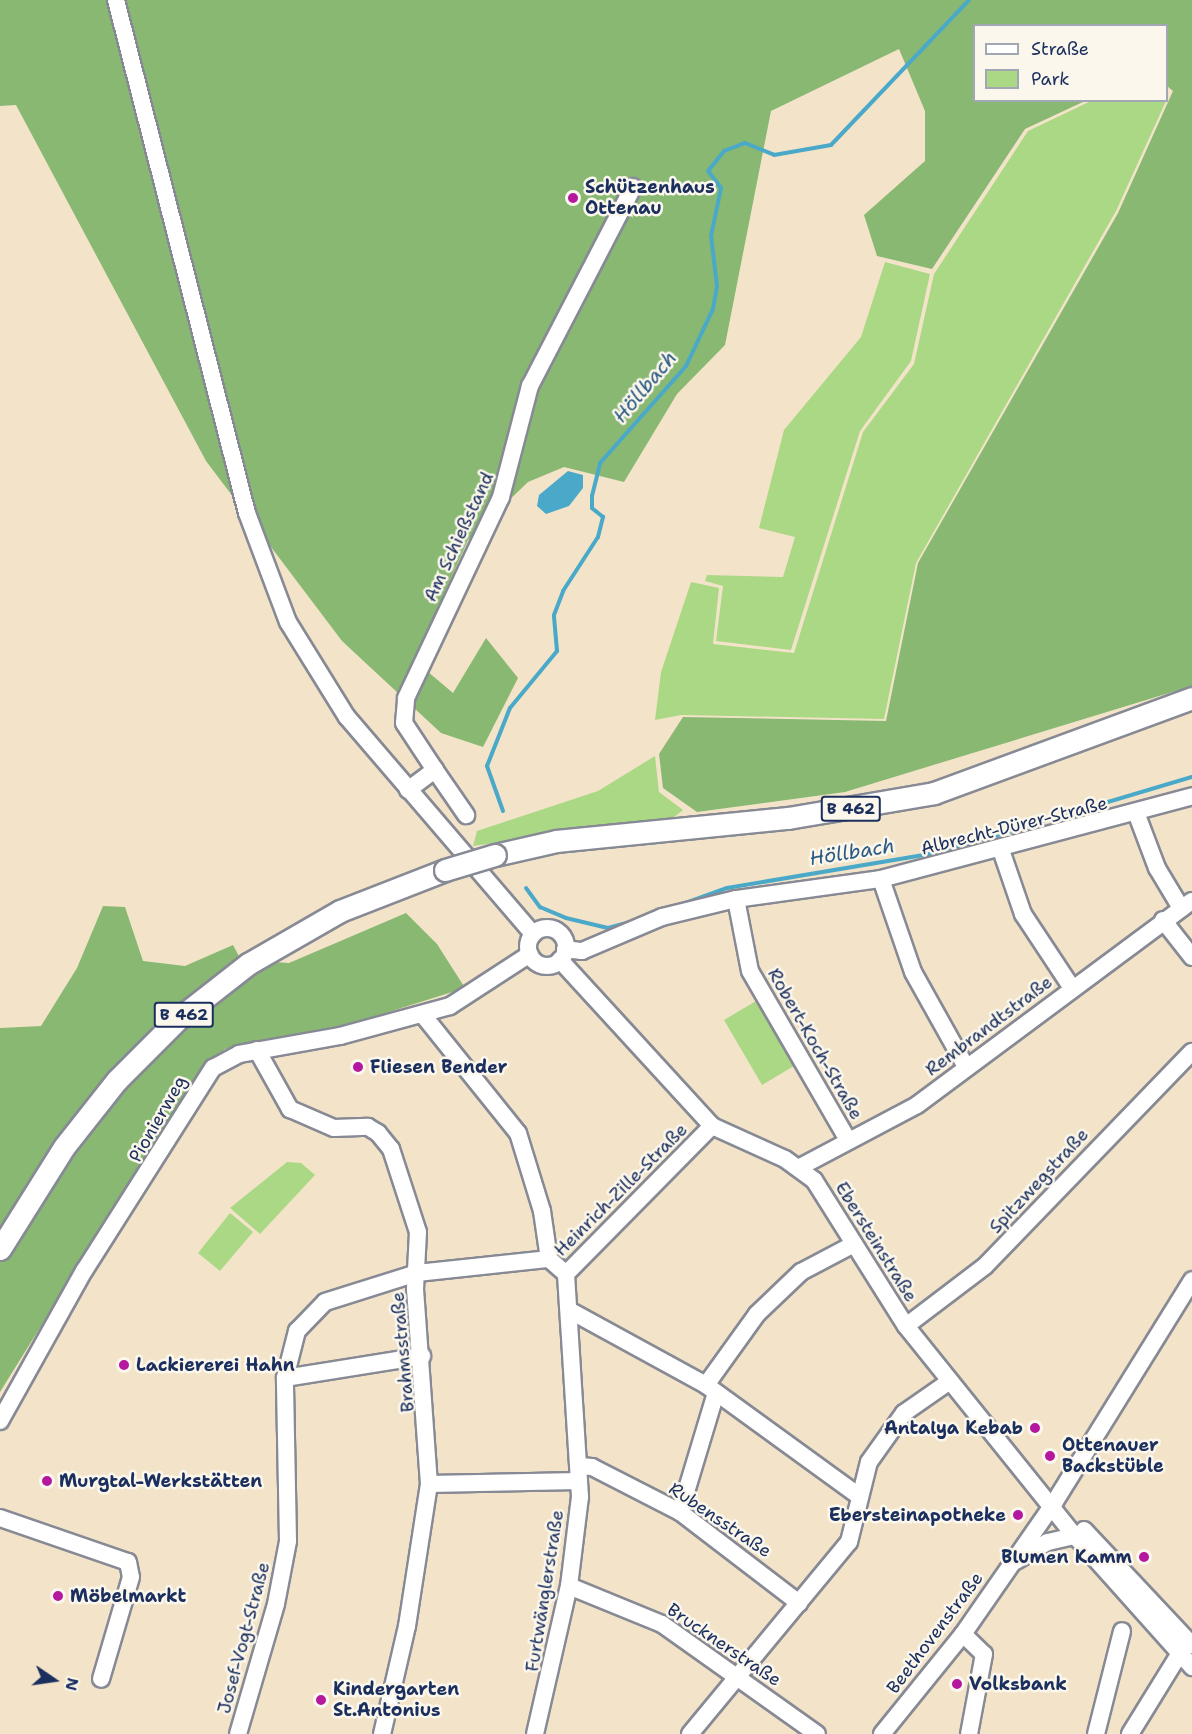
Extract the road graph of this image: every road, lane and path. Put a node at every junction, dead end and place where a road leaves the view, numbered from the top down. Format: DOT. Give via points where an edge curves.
graph roads {
  1 [pos="116,0"];
  2 [pos="633,187"];
  3 [pos="1192,698"];
  4 [pos="435,770"];
  5 [pos="408,790"];
  6 [pos="1192,796"];
  7 [pos="466,815"];
  8 [pos="1139,820"];
  9 [pos="1001,850"];
  10 [pos="881,879"];
  11 [pos="736,900"];
  12 [pos="1187,904"];
  13 [pos="1163,920"];
  14 [pos="533,934"];
  15 [pos="530,954"];
  16 [pos="563,955"];
  17 [pos="1192,957"];
  18 [pos="1071,988"];
  19 [pos="423,1015"];
  20 [pos="257,1050"];
  21 [pos="1192,1052"];
  22 [pos="966,1067"];
  23 [pos="712,1126"];
  24 [pos="847,1138"];
  25 [pos="800,1167"];
  26 [pos="854,1244"];
  27 [pos="0,1249"];
  28 [pos="549,1259"];
  29 [pos="417,1274"];
  30 [pos="566,1274"];
  31 [pos="1192,1280"];
  32 [pos="569,1310"];
  33 [pos="906,1326"];
  34 [pos="422,1356"];
  35 [pos="285,1378"];
  36 [pos="950,1381"];
  37 [pos="711,1389"];
  38 [pos="0,1421"];
  39 [pos="579,1473"];
  40 [pos="429,1484"];
  41 [pos="859,1496"];
  42 [pos="1054,1503"];
  43 [pos="680,1512"];
  44 [pos="0,1518"];
  45 [pos="1075,1536"];
  46 [pos="1010,1565"];
  47 [pos="569,1586"];
  48 [pos="799,1603"];
  49 [pos="1122,1631"];
  50 [pos="963,1634"];
  51 [pos="1188,1643"];
  52 [pos="1192,1666"];
  53 [pos="740,1675"];
  54 [pos="100,1679"];
  55 [pos="238,1734"];
  56 [pos="382,1734"];
  57 [pos="535,1734"];
  58 [pos="690,1734"];
  59 [pos="817,1734"];
  60 [pos="882,1734"];
  61 [pos="969,1734"];
  62 [pos="1096,1734"];
  63 [pos="1130,1734"];
  1 -- 5 [label="street" via="266,569 318,678"];
  2 -- 4 [label="street, Am Schießstand" via="530,386 501,497 406,698 404,723"];
  3 -- 27 [label="main road, B 462, bridge" via="934,793 788,818 556,841 445,870 340,911 248,964 180,1018 117,1080 64,1147"];
  4 -- 5 [label="street"];
  4 -- 7 [label="street, Am Schießstand"];
  5 -- 14 [label="street"];
  6 -- 8 [label="street, Albrecht-Dürer-Straße"];
  8 -- 9 [label="street, Albrecht-Dürer-Straße"];
  8 -- 12 [label="street" via="1157,868"];
  9 -- 10 [label="street, Albrecht-Dürer-Straße"];
  9 -- 18 [label="street" via="1023,914"];
  10 -- 11 [label="street, Albrecht-Dürer-Straße"];
  10 -- 22 [label="street" via="913,972"];
  11 -- 16 [label="street, Albrecht-Dürer-Straße" via="662,917 582,951"];
  11 -- 24 [label="street, Robert-Koch-Straße" via="750,971"];
  12 -- 13 [label="street, Rembrandtstraße"];
  13 -- 17 [label="street"];
  13 -- 18 [label="street, Rembrandtstraße"];
  14 -- 15 [label="street"];
  14 -- 16 [label="street, Ebersteinstraße" via="555,930"];
  15 -- 16 [label="street" via="543,965"];
  15 -- 19 [label="street, Pionierweg" via="450,1006"];
  16 -- 23 [label="street, Ebersteinstraße"];
  18 -- 22 [label="street, Rembrandtstraße"];
  19 -- 20 [label="street, Pionierweg"];
  19 -- 28 [label="street" via="518,1133 542,1211"];
  20 -- 29 [label="street, Brahmsstraße" via="290,1109 334,1128 368,1127 390,1149 416,1222"];
  20 -- 38 [label="street, Pionierweg" via="213,1068 194,1093"];
  21 -- 33 [label="street, Spitzwegstraße" via="986,1266"];
  22 -- 24 [label="street, Rembrandtstraße" via="917,1105"];
  23 -- 25 [label="street, Ebersteinstraße"];
  23 -- 30 [label="street, Heinrich-Zille-Straße"];
  24 -- 25 [label="street, Rembrandtstraße"];
  25 -- 26 [label="street, Ebersteinstraße" via="834,1208"];
  26 -- 33 [label="street, Ebersteinstraße"];
  26 -- 37 [label="street" via="801,1272 765,1307"];
  28 -- 29 [label="street, Heinrich-Zille-Straße"];
  28 -- 30 [label="street, Heinrich-Zille-Straße"];
  29 -- 34 [label="street, Brahmsstraße"];
  29 -- 35 [label="street, Josef-Vogt-Straße" via="325,1302 297,1331"];
  30 -- 32 [label="street, Furtwänglerstraße"];
  31 -- 42 [label="street, Beethovenstraße"];
  32 -- 37 [label="street"];
  32 -- 39 [label="street, Furtwänglerstraße"];
  33 -- 36 [label="street, Ebersteinstraße"];
  34 -- 35 [label="street"];
  34 -- 40 [label="street, Brahmsstraße"];
  35 -- 55 [label="street, Josef-Vogt-Straße" via="288,1541 276,1604"];
  36 -- 41 [label="street" via="904,1413 869,1462"];
  36 -- 42 [label="street, Ebersteinstraße"];
  37 -- 41 [label="street"];
  37 -- 43 [label="street"];
  39 -- 40 [label="street, Rubensstraße"];
  39 -- 43 [label="street, Rubensstraße" via="592,1467"];
  39 -- 47 [label="street, Furtwänglerstraße"];
  40 -- 56 [label="street, Brahmsstraße" via="407,1626"];
  41 -- 48 [label="street" via="849,1542"];
  42 -- 45 [label="street, Ebersteinstraße"];
  42 -- 46 [label="street, Beethovenstraße"];
  42 -- 51 [label="street, Ebersteinstraße"];
  43 -- 48 [label="street, Rubensstraße"];
  44 -- 54 [label="street" via="128,1562 131,1577"];
  45 -- 46 [label="street" via="1048,1542"];
  45 -- 51 [label="street, Ebersteinstraße"];
  46 -- 50 [label="street, Beethovenstraße"];
  47 -- 53 [label="street, Brucknerstraße" via="662,1624"];
  47 -- 57 [label="street, Furtwänglerstraße"];
  48 -- 53 [label="street"];
  49 -- 62 [label="street"];
  50 -- 60 [label="street, Beethovenstraße"];
  50 -- 61 [label="street" via="984,1654"];
  51 -- 52 [label="street, Ebersteinstraße"];
  51 -- 63 [label="street"];
  53 -- 58 [label="street"];
  53 -- 59 [label="street, Brucknerstraße"];
}
